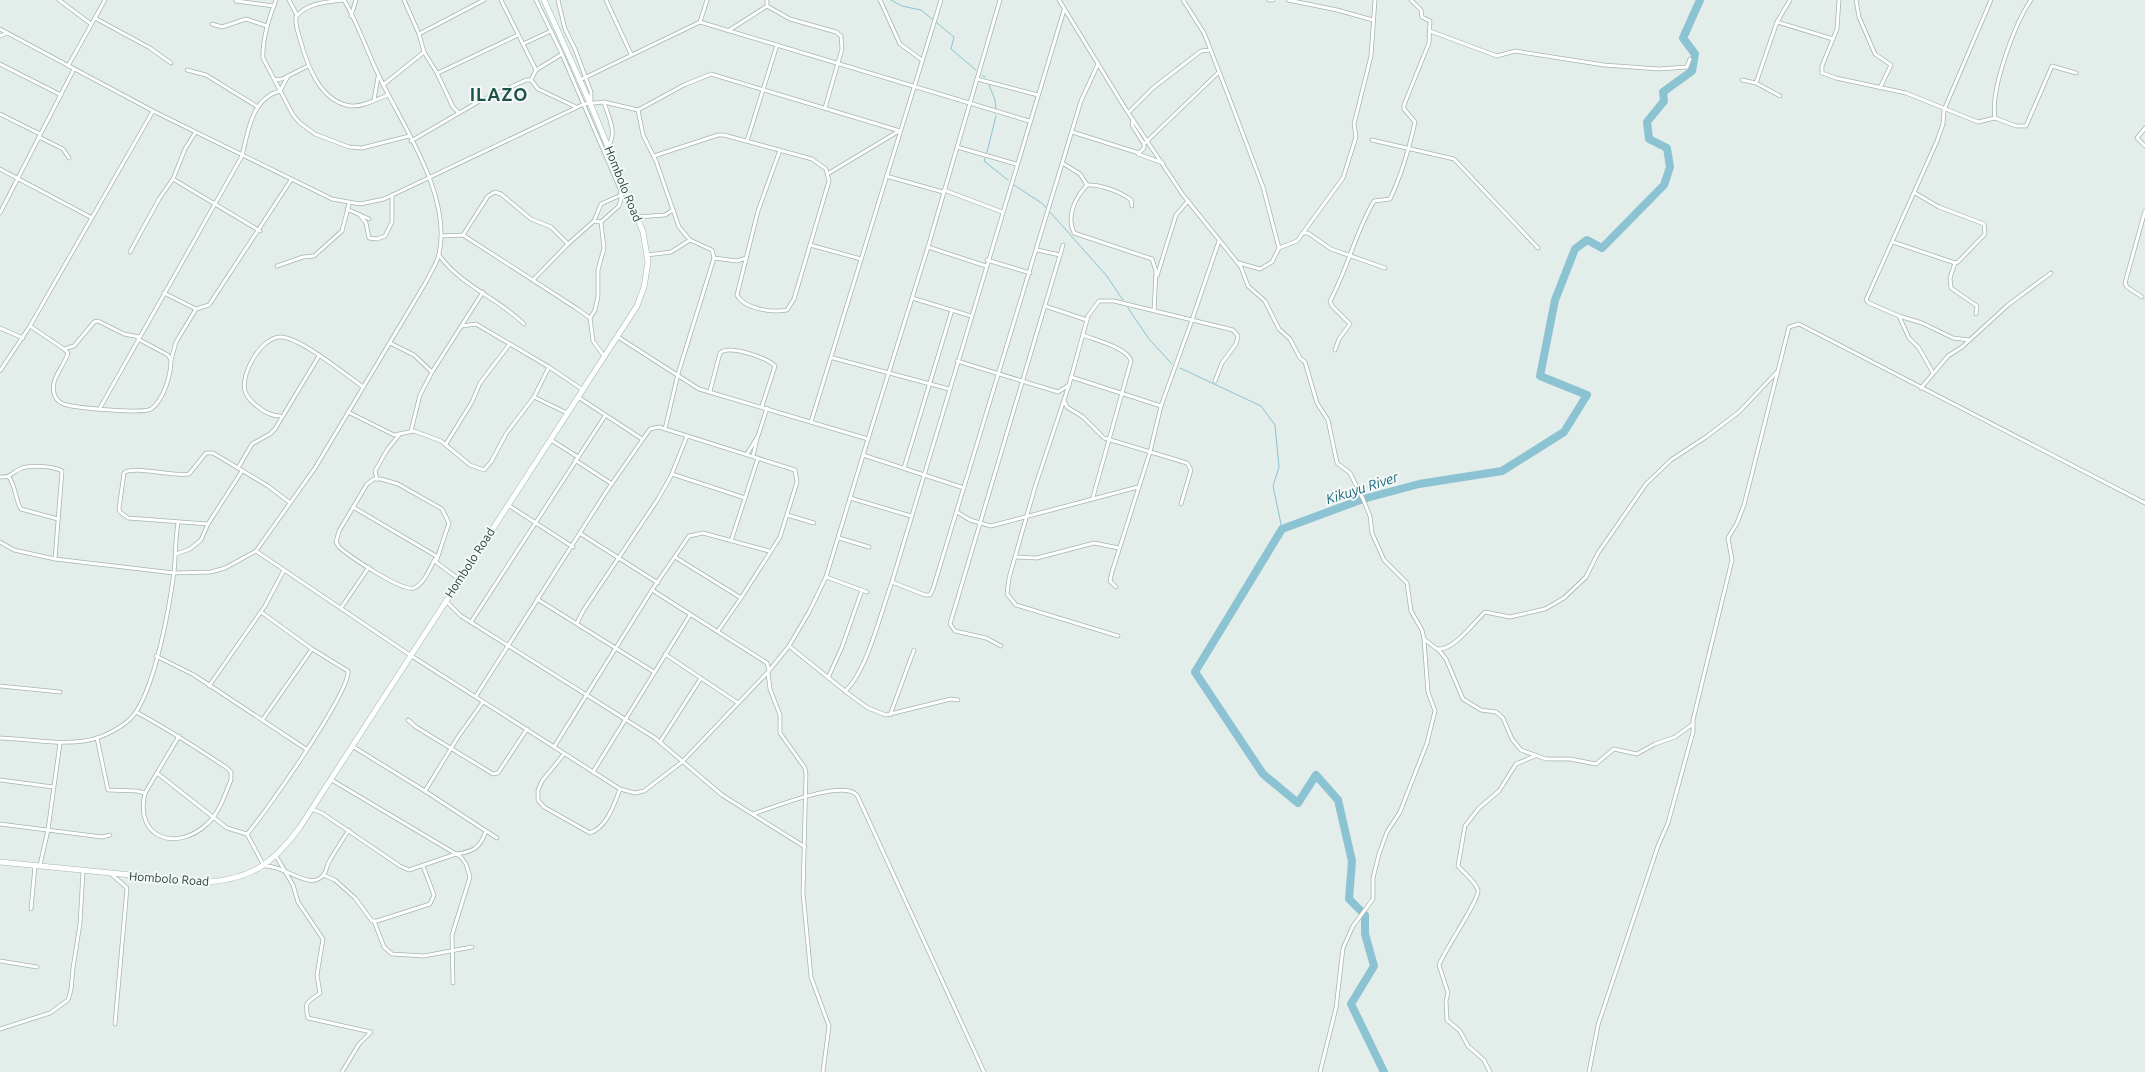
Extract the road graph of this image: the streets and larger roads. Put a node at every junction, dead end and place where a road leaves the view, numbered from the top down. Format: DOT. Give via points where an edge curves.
graph roads {
  1 [pos="59,0"];
  2 [pos="105,0"];
  3 [pos="276,0"];
  4 [pos="289,0"];
  5 [pos="356,0"];
  6 [pos="404,0"];
  7 [pos="484,0"];
  8 [pos="502,0"];
  9 [pos="536,0"];
  10 [pos="544,0"];
  11 [pos="558,0"];
  12 [pos="606,0"];
  13 [pos="707,0"];
  14 [pos="767,0"];
  15 [pos="880,0"];
  16 [pos="942,0"];
  17 [pos="1000,0"];
  18 [pos="1059,0"];
  19 [pos="1182,0"];
  20 [pos="1269,0"];
  21 [pos="1274,0"];
  22 [pos="1288,0"];
  23 [pos="1375,0"];
  24 [pos="1411,0"];
  25 [pos="1790,0"];
  26 [pos="1839,0"];
  27 [pos="1856,0"];
  28 [pos="1991,0"];
  29 [pos="2031,0"];
  30 [pos="236,1"];
  31 [pos="344,1"];
  32 [pos="274,6"];
  33 [pos="767,6"];
  34 [pos="1064,10"];
  35 [pos="297,15"];
  36 [pos="351,16"];
  37 [pos="95,18"];
  38 [pos="1373,20"];
  39 [pos="700,22"];
  40 [pos="1778,22"];
  41 [pos="91,24"];
  42 [pos="212,24"];
  43 [pos="267,26"];
  44 [pos="0,28"];
  45 [pos="728,31"];
  46 [pos="1430,31"];
  47 [pos="7,32"];
  48 [pos="551,32"];
  49 [pos="419,34"];
  50 [pos="518,35"];
  51 [pos="0,36"];
  52 [pos="1833,39"];
  53 [pos="522,44"];
  54 [pos="777,45"];
  55 [pos="575,49"];
  56 [pos="1210,50"];
  57 [pos="424,52"];
  58 [pos="565,53"];
  59 [pos="631,54"];
  60 [pos="1690,59"];
  61 [pos="922,60"];
  62 [pos="171,62"];
  63 [pos="0,64"];
  64 [pos="1098,64"];
  65 [pos="838,65"];
  66 [pos="68,66"];
  67 [pos="308,66"];
  68 [pos="74,69"];
  69 [pos="187,70"];
  70 [pos="536,70"];
  71 [pos="437,73"];
  72 [pos="1218,73"];
  73 [pos="2076,73"];
  74 [pos="288,76"];
  75 [pos="378,76"];
  76 [pos="586,76"];
  77 [pos="977,79"];
  78 [pos="275,80"];
  79 [pos="531,80"];
  80 [pos="580,80"];
  81 [pos="1742,80"];
  82 [pos="1756,83"];
  83 [pos="383,84"];
  84 [pos="914,87"];
  85 [pos="763,88"];
  86 [pos="1880,88"];
  87 [pos="280,91"];
  88 [pos="62,95"];
  89 [pos="388,95"];
  90 [pos="1038,95"];
  91 [pos="1780,96"];
  92 [pos="374,100"];
  93 [pos="604,102"];
  94 [pos="590,103"];
  95 [pos="584,104"];
  96 [pos="970,104"];
  97 [pos="258,107"];
  98 [pos="577,107"];
  99 [pos="825,108"];
  100 [pos="638,110"];
  101 [pos="1944,110"];
  102 [pos="153,111"];
  103 [pos="458,112"];
  104 [pos="1128,112"];
  105 [pos="0,114"];
  106 [pos="1134,118"];
  107 [pos="1995,118"];
  108 [pos="1029,121"];
  109 [pos="2145,128"];
  110 [pos="900,131"];
  111 [pos="195,132"];
  112 [pos="1072,132"];
  113 [pos="40,136"];
  114 [pos="409,136"];
  115 [pos="1372,140"];
  116 [pos="412,141"];
  117 [pos="747,141"];
  118 [pos="1149,141"];
  119 [pos="1144,144"];
  120 [pos="608,146"];
  121 [pos="2145,146"];
  122 [pos="957,147"];
  123 [pos="1410,147"];
  124 [pos="780,150"];
  125 [pos="1135,153"];
  126 [pos="242,156"];
  127 [pos="654,156"];
  128 [pos="69,158"];
  129 [pos="1016,164"];
  130 [pos="1063,164"];
  131 [pos="1164,164"];
  132 [pos="0,169"];
  133 [pos="829,173"];
  134 [pos="886,176"];
  135 [pos="18,178"];
  136 [pos="430,178"];
  137 [pos="174,179"];
  138 [pos="292,180"];
  139 [pos="1087,185"];
  140 [pos="944,191"];
  141 [pos="628,192"];
  142 [pos="1915,193"];
  143 [pos="392,195"];
  144 [pos="621,196"];
  145 [pos="1188,201"];
  146 [pos="214,204"];
  147 [pos="349,204"];
  148 [pos="1132,206"];
  149 [pos="348,209"];
  150 [pos="673,210"];
  151 [pos="2145,210"];
  152 [pos="1002,212"];
  153 [pos="0,213"];
  154 [pos="360,214"];
  155 [pos="665,215"];
  156 [pos="637,217"];
  157 [pos="92,218"];
  158 [pos="369,219"];
  159 [pos="676,219"];
  160 [pos="594,221"];
  161 [pos="601,222"];
  162 [pos="260,231"];
  163 [pos="1302,233"];
  164 [pos="463,235"];
  165 [pos="441,236"];
  166 [pos="690,240"];
  167 [pos="1219,241"];
  168 [pos="1893,242"];
  169 [pos="568,244"];
  170 [pos="810,245"];
  171 [pos="1063,245"];
  172 [pos="928,247"];
  173 [pos="1279,248"];
  174 [pos="1538,248"];
  175 [pos="1037,250"];
  176 [pos="130,252"];
  177 [pos="648,254"];
  178 [pos="1060,255"];
  179 [pos="439,256"];
  180 [pos="1348,256"];
  181 [pos="714,258"];
  182 [pos="746,258"];
  183 [pos="861,260"];
  184 [pos="988,260"];
  185 [pos="1238,263"];
  186 [pos="1954,263"];
  187 [pos="277,266"];
  188 [pos="986,266"];
  189 [pos="1385,268"];
  190 [pos="1030,273"];
  191 [pos="2051,273"];
  192 [pos="534,279"];
  193 [pos="1156,279"];
  194 [pos="483,292"];
  195 [pos="164,293"];
  196 [pos="2142,297"];
  197 [pos="912,298"];
  198 [pos="1045,306"];
  199 [pos="196,309"];
  200 [pos="952,310"];
  201 [pos="1154,311"];
  202 [pos="1976,314"];
  203 [pos="971,316"];
  204 [pos="1899,316"];
  205 [pos="590,318"];
  206 [pos="1087,320"];
  207 [pos="1192,320"];
  208 [pos="524,324"];
  209 [pos="30,326"];
  210 [pos="462,326"];
  211 [pos="0,328"];
  212 [pos="1083,335"];
  213 [pos="617,336"];
  214 [pos="23,338"];
  215 [pos="139,338"];
  216 [pos="1971,340"];
  217 [pos="390,343"];
  218 [pos="509,345"];
  219 [pos="64,349"];
  220 [pos="1335,350"];
  221 [pos="319,356"];
  222 [pos="604,356"];
  223 [pos="833,358"];
  224 [pos="171,360"];
  225 [pos="957,361"];
  226 [pos="549,367"];
  227 [pos="0,371"];
  228 [pos="432,372"];
  229 [pos="1777,372"];
  230 [pos="1932,373"];
  231 [pos="678,374"];
  232 [pos="889,374"];
  233 [pos="999,374"];
  234 [pos="1071,376"];
  235 [pos="1215,381"];
  236 [pos="1021,382"];
  237 [pos="929,384"];
  238 [pos="1069,384"];
  239 [pos="363,386"];
  240 [pos="1921,388"];
  241 [pos="949,389"];
  242 [pos="583,390"];
  243 [pos="710,391"];
  244 [pos="1122,394"];
  245 [pos="534,397"];
  246 [pos="578,397"];
  247 [pos="1064,400"];
  248 [pos="762,406"];
  249 [pos="1161,406"];
  250 [pos="100,408"];
  251 [pos="767,408"];
  252 [pos="348,412"];
  253 [pos="567,413"];
  254 [pos="280,416"];
  255 [pos="605,416"];
  256 [pos="811,422"];
  257 [pos="665,429"];
  258 [pos="411,431"];
  259 [pos="400,434"];
  260 [pos="687,436"];
  261 [pos="758,436"];
  262 [pos="550,439"];
  263 [pos="868,439"];
  264 [pos="642,440"];
  265 [pos="1109,440"];
  266 [pos="446,444"];
  267 [pos="1150,452"];
  268 [pos="747,454"];
  269 [pos="863,455"];
  270 [pos="753,456"];
  271 [pos="576,458"];
  272 [pos="758,458"];
  273 [pos="238,468"];
  274 [pos="904,468"];
  275 [pos="242,471"];
  276 [pos="672,474"];
  277 [pos="924,475"];
  278 [pos="0,477"];
  279 [pos="9,477"];
  280 [pos="377,479"];
  281 [pos="612,484"];
  282 [pos="1139,486"];
  283 [pos="964,488"];
  284 [pos="1093,497"];
  285 [pos="745,498"];
  286 [pos="850,498"];
  287 [pos="289,502"];
  288 [pos="2145,503"];
  289 [pos="507,504"];
  290 [pos="1181,504"];
  291 [pos="352,508"];
  292 [pos="957,512"];
  293 [pos="787,515"];
  294 [pos="911,516"];
  295 [pos="1026,518"];
  296 [pos="58,519"];
  297 [pos="178,523"];
  298 [pos="534,523"];
  299 [pos="814,523"];
  300 [pos="979,523"];
  301 [pos="208,524"];
  302 [pos="581,534"];
  303 [pos="839,538"];
  304 [pos="0,542"];
  305 [pos="731,542"];
  306 [pos="573,547"];
  307 [pos="869,547"];
  308 [pos="1119,548"];
  309 [pos="256,551"];
  310 [pos="769,551"];
  311 [pos="176,554"];
  312 [pos="675,557"];
  313 [pos="1015,557"];
  314 [pos="436,558"];
  315 [pos="618,558"];
  316 [pos="55,559"];
  317 [pos="369,568"];
  318 [pos="284,570"];
  319 [pos="174,574"];
  320 [pos="826,576"];
  321 [pos="460,580"];
  322 [pos="892,582"];
  323 [pos="658,583"];
  324 [pos="1116,587"];
  325 [pos="652,590"];
  326 [pos="862,590"];
  327 [pos="867,592"];
  328 [pos="741,598"];
  329 [pos="537,599"];
  330 [pos="446,600"];
  331 [pos="341,608"];
  332 [pos="261,612"];
  333 [pos="690,615"];
  334 [pos="472,622"];
  335 [pos="577,623"];
  336 [pos="718,632"];
  337 [pos="1118,636"];
  338 [pos="1424,639"];
  339 [pos="789,646"];
  340 [pos="1001,646"];
  341 [pos="508,647"];
  342 [pos="616,647"];
  343 [pos="312,649"];
  344 [pos="1437,649"];
  345 [pos="914,650"];
  346 [pos="665,654"];
  347 [pos="410,655"];
  348 [pos="156,656"];
  349 [pos="654,672"];
  350 [pos="769,672"];
  351 [pos="701,678"];
  352 [pos="828,678"];
  353 [pos="0,686"];
  354 [pos="209,686"];
  355 [pos="60,692"];
  356 [pos="845,692"];
  357 [pos="587,695"];
  358 [pos="476,696"];
  359 [pos="958,700"];
  360 [pos="483,702"];
  361 [pos="738,703"];
  362 [pos="136,712"];
  363 [pos="890,715"];
  364 [pos="263,719"];
  365 [pos="625,719"];
  366 [pos="408,720"];
  367 [pos="1693,723"];
  368 [pos="527,729"];
  369 [pos="179,736"];
  370 [pos="0,738"];
  371 [pos="97,738"];
  372 [pos="660,742"];
  373 [pos="60,743"];
  374 [pos="352,746"];
  375 [pos="554,747"];
  376 [pos="306,749"];
  377 [pos="451,749"];
  378 [pos="564,754"];
  379 [pos="1535,756"];
  380 [pos="682,762"];
  381 [pos="593,772"];
  382 [pos="157,773"];
  383 [pos="330,779"];
  384 [pos="0,780"];
  385 [pos="53,787"];
  386 [pos="620,789"];
  387 [pos="425,792"];
  388 [pos="144,793"];
  389 [pos="805,796"];
  390 [pos="311,809"];
  391 [pos="752,814"];
  392 [pos="212,819"];
  393 [pos="0,824"];
  394 [pos="48,830"];
  395 [pos="348,830"];
  396 [pos="486,831"];
  397 [pos="247,834"];
  398 [pos="110,835"];
  399 [pos="497,838"];
  400 [pos="805,847"];
  401 [pos="456,854"];
  402 [pos="276,856"];
  403 [pos="0,862"];
  404 [pos="37,866"];
  405 [pos="264,866"];
  406 [pos="423,866"];
  407 [pos="285,870"];
  408 [pos="83,871"];
  409 [pos="112,874"];
  410 [pos="323,875"];
  411 [pos="30,909"];
  412 [pos="374,921"];
  413 [pos="472,947"];
  414 [pos="451,952"];
  415 [pos="0,961"];
  416 [pos="38,967"];
  417 [pos="453,983"];
  418 [pos="115,1024"];
  419 [pos="0,1028"];
  420 [pos="342,1072"];
  421 [pos="823,1072"];
  422 [pos="984,1072"];
  423 [pos="1320,1072"];
  424 [pos="1490,1072"];
  425 [pos="1589,1072"];
  1 -- 41 [label="street"];
  2 -- 37 [label="street"];
  3 -- 32 [label="street"];
  4 -- 35 [label="street"];
  5 -- 31 [label="street"];
  5 -- 36 [label="street"];
  6 -- 49 [label="street"];
  7 -- 49 [label="street"];
  8 -- 50 [label="street"];
  9 -- 48 [label="street"];
  10 -- 58 [label="street, Hombolo Road"];
  11 -- 55 [label="street" via="565,29"];
  12 -- 59 [label="street"];
  13 -- 39 [label="street"];
  14 -- 33 [label="street"];
  15 -- 61 [label="street" via="900,44"];
  16 -- 61 [label="street"];
  17 -- 77 [label="street"];
  18 -- 34 [label="street"];
  19 -- 56 [label="street" via="1204,33"];
  20 -- 21 [label="street"];
  22 -- 38 [label="street"];
  23 -- 38 [label="street"];
  24 -- 46 [label="street" via="1421,10 1422,17 1430,21"];
  25 -- 40 [label="street"];
  26 -- 52 [label="street"];
  27 -- 86 [label="street" via="1859,17 1875,54 1891,65"];
  28 -- 101 [label="street"];
  29 -- 107 [label="street" via="2007,51 1997,92"];
  30 -- 32 [label="street"];
  31 -- 35 [label="street" via="314,5"];
  31 -- 36 [label="street"];
  32 -- 43 [label="street"];
  33 -- 45 [label="street"];
  33 -- 65 [label="street" via="790,19 838,33 842,41"];
  34 -- 64 [label="street"];
  34 -- 90 [label="street"];
  35 -- 67 [label="street" via="296,26"];
  36 -- 75 [label="street"];
  37 -- 41 [label="street"];
  37 -- 62 [label="street"];
  38 -- 163 [label="street" via="1371,56 1356,112 1353,148 1342,178"];
  39 -- 45 [label="street"];
  39 -- 59 [label="street"];
  40 -- 52 [label="street"];
  40 -- 82 [label="street"];
  41 -- 66 [label="street"];
  42 -- 43 [label="street" via="222,27 246,19"];
  43 -- 78 [label="street" via="261,50"];
  44 -- 47 [label="street"];
  45 -- 54 [label="street"];
  46 -- 60 [label="street" via="1497,56 1516,51 1575,62 1659,69 1687,67"];
  46 -- 123 [label="street" via="1423,61 1404,104 1404,109 1415,122"];
  47 -- 51 [label="street"];
  47 -- 66 [label="street"];
  48 -- 53 [label="street"];
  48 -- 58 [label="street"];
  49 -- 57 [label="street"];
  50 -- 53 [label="street"];
  50 -- 71 [label="street"];
  52 -- 86 [label="street" via="1822,73"];
  53 -- 70 [label="street"];
  54 -- 65 [label="street"];
  54 -- 85 [label="street"];
  55 -- 58 [label="street"];
  55 -- 76 [label="street"];
  56 -- 72 [label="street"];
  56 -- 104 [label="street" via="1202,51"];
  57 -- 71 [label="street"];
  57 -- 83 [label="street"];
  58 -- 70 [label="street"];
  58 -- 80 [label="street, Hombolo Road"];
  58 -- 95 [label="street"];
  59 -- 76 [label="street"];
  61 -- 84 [label="street"];
  63 -- 88 [label="street"];
  64 -- 104 [label="street"];
  64 -- 112 [label="street" via="1081,101"];
  65 -- 84 [label="street"];
  65 -- 99 [label="street"];
  66 -- 68 [label="street"];
  67 -- 74 [label="street"];
  67 -- 92 [label="street" via="336,101 354,106"];
  68 -- 88 [label="street"];
  68 -- 102 [label="street"];
  69 -- 97 [label="street" via="206,75"];
  70 -- 79 [label="street"];
  71 -- 103 [label="street"];
  72 -- 118 [label="street"];
  72 -- 173 [label="street" via="1263,187"];
  73 -- 107 [label="street" via="2052,66 2026,126"];
  74 -- 78 [label="street"];
  74 -- 87 [label="street"];
  75 -- 83 [label="street"];
  75 -- 92 [label="street"];
  76 -- 80 [label="street"];
  76 -- 94 [label="street" via="592,99"];
  77 -- 90 [label="street"];
  77 -- 96 [label="street"];
  78 -- 87 [label="street"];
  79 -- 98 [label="street" via="538,89"];
  79 -- 103 [label="street" via="523,80"];
  80 -- 94 [label="street, Hombolo Road"];
  81 -- 82 [label="street"];
  82 -- 91 [label="street"];
  83 -- 89 [label="street"];
  84 -- 96 [label="street"];
  84 -- 110 [label="street"];
  85 -- 99 [label="street"];
  85 -- 100 [label="street" via="710,74"];
  85 -- 117 [label="street"];
  86 -- 101 [label="street" via="1906,93"];
  87 -- 97 [label="street" via="267,95"];
  87 -- 114 [label="street" via="300,124 338,143 362,148"];
  88 -- 113 [label="street"];
  89 -- 92 [label="street"];
  89 -- 114 [label="street"];
  90 -- 108 [label="street"];
  93 -- 94 [label="street"];
  93 -- 100 [label="street"];
  93 -- 120 [label="street" via="613,130"];
  94 -- 95 [label="street"];
  94 -- 120 [label="street, Hombolo Road"];
  95 -- 98 [label="street"];
  95 -- 144 [label="street" via="614,171"];
  96 -- 108 [label="street"];
  96 -- 122 [label="street"];
  97 -- 126 [label="street"];
  98 -- 136 [label="street"];
  99 -- 110 [label="street"];
  100 -- 127 [label="street" via="643,136"];
  101 -- 107 [label="street" via="1978,122"];
  101 -- 142 [label="street" via="1943,124"];
  102 -- 111 [label="street"];
  102 -- 157 [label="street"];
  103 -- 116 [label="street" via="431,132"];
  104 -- 106 [label="street"];
  105 -- 113 [label="street"];
  106 -- 118 [label="street"];
  106 -- 119 [label="street" via="1132,125"];
  108 -- 129 [label="street"];
  109 -- 121 [label="street" via="2138,138"];
  110 -- 133 [label="street"];
  110 -- 134 [label="street"];
  111 -- 126 [label="street"];
  111 -- 137 [label="street"];
  112 -- 125 [label="street"];
  112 -- 130 [label="street"];
  113 -- 128 [label="street" via="63,149"];
  113 -- 135 [label="street"];
  114 -- 116 [label="street"];
  115 -- 123 [label="street"];
  116 -- 136 [label="street"];
  117 -- 124 [label="street"];
  117 -- 127 [label="street" via="718,135"];
  118 -- 119 [label="street"];
  118 -- 131 [label="street"];
  119 -- 125 [label="street" via="1143,151"];
  120 -- 141 [label="street, Hombolo Road"];
  122 -- 129 [label="street"];
  122 -- 140 [label="street"];
  123 -- 174 [label="street" via="1454,158"];
  123 -- 180 [label="street" via="1390,199 1374,201"];
  124 -- 133 [label="street" via="812,159"];
  124 -- 182 [label="street" via="758,211"];
  125 -- 131 [label="street"];
  126 -- 138 [label="street"];
  126 -- 146 [label="street"];
  127 -- 150 [label="street"];
  129 -- 152 [label="street"];
  130 -- 139 [label="street" via="1080,174"];
  130 -- 175 [label="street"];
  131 -- 145 [label="street"];
  132 -- 135 [label="street"];
  133 -- 170 [label="street"];
  134 -- 140 [label="street"];
  134 -- 183 [label="street"];
  135 -- 153 [label="street"];
  135 -- 157 [label="street"];
  136 -- 143 [label="street"];
  136 -- 165 [label="street"];
  137 -- 146 [label="street"];
  137 -- 176 [label="street" via="161,195"];
  138 -- 147 [label="street" via="332,200"];
  138 -- 162 [label="street"];
  139 -- 148 [label="street" via="1123,193 1131,200"];
  139 -- 193 [label="street" via="1076,198 1071,214 1074,233 1152,259 1156,264"];
  140 -- 152 [label="street"];
  140 -- 172 [label="street"];
  141 -- 144 [label="street"];
  141 -- 156 [label="street, Hombolo Road"];
  142 -- 168 [label="street"];
  142 -- 186 [label="street" via="1939,207 1984,224 1985,234"];
  143 -- 147 [label="street"];
  143 -- 154 [label="street" via="392,222 385,236 369,238"];
  144 -- 160 [label="street" via="601,204"];
  144 -- 161 [label="street" via="619,206"];
  145 -- 167 [label="street"];
  145 -- 193 [label="street" via="1176,215"];
  146 -- 162 [label="street"];
  146 -- 195 [label="street"];
  147 -- 149 [label="street"];
  149 -- 154 [label="street"];
  149 -- 187 [label="street" via="342,231 313,257"];
  150 -- 155 [label="street"];
  150 -- 159 [label="street"];
  151 -- 196 [label="street" via="2125,282"];
  152 -- 184 [label="street"];
  154 -- 158 [label="street"];
  155 -- 156 [label="street"];
  155 -- 159 [label="street"];
  156 -- 177 [label="street, Hombolo Road"];
  157 -- 209 [label="street"];
  159 -- 166 [label="street"];
  160 -- 161 [label="street"];
  160 -- 169 [label="street"];
  161 -- 205 [label="street" via="604,248 598,270 598,296"];
  162 -- 199 [label="street" via="213,300 206,308"];
  163 -- 173 [label="street" via="1294,243"];
  163 -- 180 [label="street" via="1308,233"];
  164 -- 165 [label="street"];
  164 -- 169 [label="street" via="488,196 495,192 531,219 551,227"];
  164 -- 192 [label="street"];
  165 -- 179 [label="street"];
  166 -- 177 [label="street" via="671,252"];
  166 -- 181 [label="street" via="712,250"];
  167 -- 185 [label="street"];
  167 -- 207 [label="street"];
  168 -- 186 [label="street"];
  168 -- 204 [label="street" via="1866,300"];
  169 -- 192 [label="street"];
  170 -- 182 [label="street" via="794,299 787,310 772,312 740,299 737,295"];
  170 -- 183 [label="street"];
  171 -- 178 [label="street"];
  172 -- 188 [label="street"];
  172 -- 197 [label="street"];
  173 -- 185 [label="street" via="1272,262 1264,268"];
  175 -- 178 [label="street"];
  175 -- 190 [label="street"];
  177 -- 213 [label="street, Hombolo Road" via="641,298"];
  178 -- 198 [label="street"];
  179 -- 194 [label="street" via="449,269"];
  179 -- 217 [label="street"];
  180 -- 189 [label="street"];
  180 -- 220 [label="street" via="1343,277 1330,301 1350,324"];
  181 -- 182 [label="street" via="737,261"];
  181 -- 231 [label="street"];
  183 -- 223 [label="street"];
  184 -- 188 [label="street"];
  184 -- 190 [label="street"];
  185 -- 338 [label="street" via="1248,286 1265,302 1279,329 1305,362 1317,403 1328,420 1337,463 1350,473 1364,499 1372,533 1384,560 1407,583 1411,611"];
  186 -- 202 [label="street" via="1951,288 1977,306"];
  188 -- 203 [label="street"];
  190 -- 233 [label="street"];
  191 -- 216 [label="street" via="2008,305"];
  192 -- 205 [label="street"];
  193 -- 201 [label="street"];
  194 -- 208 [label="street"];
  194 -- 210 [label="street"];
  195 -- 199 [label="street"];
  195 -- 215 [label="street"];
  197 -- 200 [label="street"];
  197 -- 232 [label="street"];
  198 -- 206 [label="street"];
  198 -- 236 [label="street"];
  199 -- 224 [label="street" via="176,342"];
  200 -- 203 [label="street"];
  200 -- 237 [label="street"];
  201 -- 206 [label="street" via="1114,301 1099,301"];
  201 -- 207 [label="street"];
  203 -- 225 [label="street"];
  204 -- 216 [label="street" via="1953,338"];
  204 -- 230 [label="street"];
  205 -- 222 [label="street" via="593,341"];
  206 -- 212 [label="street"];
  207 -- 235 [label="street" via="1233,330 1238,336"];
  207 -- 249 [label="street"];
  209 -- 214 [label="street"];
  209 -- 219 [label="street"];
  210 -- 218 [label="street" via="476,324"];
  210 -- 228 [label="street"];
  211 -- 214 [label="street"];
  212 -- 234 [label="street"];
  212 -- 244 [label="street" via="1122,350 1131,357"];
  213 -- 222 [label="street, Hombolo Road"];
  213 -- 231 [label="street"];
  214 -- 227 [label="street"];
  215 -- 219 [label="street" via="98,321 74,346"];
  215 -- 224 [label="street"];
  215 -- 250 [label="street"];
  216 -- 230 [label="street" via="1948,356"];
  217 -- 228 [label="street" via="414,355"];
  217 -- 239 [label="street"];
  218 -- 226 [label="street"];
  218 -- 266 [label="street" via="480,384"];
  219 -- 250 [label="street" via="68,353 54,381 54,396 65,405"];
  221 -- 239 [label="street"];
  221 -- 254 [label="street"];
  221 -- 254 [label="street" via="279,337 262,348 252,360 244,378 246,394 249,400 269,414"];
  222 -- 242 [label="street, Hombolo Road"];
  223 -- 232 [label="street"];
  223 -- 256 [label="street"];
  224 -- 250 [label="street" via="170,378 152,409 117,412"];
  225 -- 233 [label="street"];
  225 -- 241 [label="street"];
  226 -- 242 [label="street"];
  226 -- 245 [label="street"];
  228 -- 258 [label="street" via="418,400"];
  229 -- 240 [label="street" via="1789,327 1796,324"];
  229 -- 344 [label="street" via="1739,412 1671,460 1646,484 1598,553 1586,577 1564,598 1545,609 1510,617 1485,612 1466,633 1446,648"];
  229 -- 367 [label="street" via="1744,505 1728,538 1732,560"];
  230 -- 240 [label="street"];
  231 -- 243 [label="street" via="697,388"];
  231 -- 257 [label="street"];
  232 -- 237 [label="street"];
  232 -- 263 [label="street"];
  233 -- 236 [label="street"];
  233 -- 283 [label="street"];
  234 -- 238 [label="street"];
  234 -- 244 [label="street"];
  236 -- 238 [label="street" via="1058,392"];
  236 -- 300 [label="street"];
  237 -- 241 [label="street"];
  237 -- 274 [label="street"];
  238 -- 247 [label="street"];
  239 -- 252 [label="street"];
  240 -- 288 [label="street"];
  241 -- 277 [label="street"];
  242 -- 246 [label="street, Hombolo Road"];
  243 -- 248 [label="street"];
  243 -- 248 [label="street" via="720,353 740,350 775,366"];
  244 -- 249 [label="street"];
  244 -- 265 [label="street"];
  245 -- 253 [label="street"];
  245 -- 266 [label="street" via="484,470 470,465"];
  246 -- 253 [label="street, Hombolo Road"];
  246 -- 255 [label="street"];
  247 -- 265 [label="street" via="1098,434"];
  247 -- 295 [label="street"];
  248 -- 251 [label="street"];
  249 -- 267 [label="street"];
  251 -- 256 [label="street"];
  251 -- 261 [label="street"];
  252 -- 259 [label="street" via="386,431"];
  252 -- 287 [label="street" via="315,468"];
  253 -- 262 [label="street, Hombolo Road"];
  254 -- 273 [label="street" via="270,434 252,444"];
  255 -- 264 [label="street"];
  255 -- 271 [label="street"];
  256 -- 263 [label="street"];
  257 -- 260 [label="street"];
  257 -- 264 [label="street" via="650,429"];
  258 -- 259 [label="street"];
  258 -- 266 [label="street"];
  259 -- 280 [label="street" via="375,471"];
  260 -- 268 [label="street"];
  260 -- 276 [label="street"];
  261 -- 268 [label="street"];
  261 -- 270 [label="street"];
  262 -- 271 [label="street"];
  262 -- 289 [label="street, Hombolo Road"];
  263 -- 269 [label="street"];
  264 -- 281 [label="street"];
  265 -- 267 [label="street"];
  265 -- 284 [label="street"];
  267 -- 282 [label="street"];
  267 -- 290 [label="street" via="1187,463 1190,470"];
  268 -- 270 [label="street"];
  269 -- 274 [label="street"];
  269 -- 286 [label="street"];
  270 -- 272 [label="street"];
  271 -- 281 [label="street"];
  271 -- 298 [label="street"];
  272 -- 285 [label="street"];
  272 -- 293 [label="street" via="795,470 797,482"];
  273 -- 275 [label="street"];
  273 -- 297 [label="street" via="216,454 206,453 189,474 132,470 124,473 120,512 128,518"];
  274 -- 277 [label="street"];
  275 -- 287 [label="street"];
  275 -- 301 [label="street"];
  276 -- 285 [label="street"];
  276 -- 315 [label="street"];
  277 -- 283 [label="street"];
  277 -- 294 [label="street"];
  278 -- 279 [label="street"];
  279 -- 296 [label="street" via="21,509"];
  279 -- 296 [label="street" via="23,468 62,471"];
  280 -- 291 [label="street" via="362,488"];
  280 -- 314 [label="street" via="404,488 446,513 448,529"];
  281 -- 302 [label="street"];
  282 -- 284 [label="street"];
  282 -- 308 [label="street"];
  283 -- 292 [label="street"];
  284 -- 295 [label="street"];
  285 -- 305 [label="street"];
  286 -- 294 [label="street"];
  286 -- 303 [label="street"];
  287 -- 309 [label="street"];
  289 -- 298 [label="street"];
  289 -- 321 [label="street, Hombolo Road"];
  291 -- 314 [label="street"];
  291 -- 317 [label="street" via="336,542 343,551"];
  292 -- 300 [label="street"];
  292 -- 322 [label="street" via="930,595"];
  293 -- 299 [label="street"];
  293 -- 310 [label="street" via="780,537"];
  294 -- 322 [label="street"];
  295 -- 300 [label="street" via="991,526"];
  295 -- 313 [label="street"];
  296 -- 316 [label="street"];
  297 -- 301 [label="street"];
  297 -- 311 [label="street"];
  298 -- 306 [label="street"];
  298 -- 334 [label="street"];
  300 -- 340 [label="street" via="950,624 955,631 986,638"];
  301 -- 311 [label="street" via="196,545"];
  302 -- 306 [label="street"];
  302 -- 315 [label="street"];
  303 -- 307 [label="street"];
  303 -- 320 [label="street"];
  304 -- 316 [label="street" via="14,550"];
  305 -- 310 [label="street"];
  305 -- 312 [label="street" via="698,534 689,536"];
  306 -- 329 [label="street"];
  308 -- 313 [label="street" via="1094,543 1037,558"];
  308 -- 324 [label="street" via="1110,581"];
  309 -- 318 [label="street"];
  309 -- 319 [label="street" via="211,572"];
  310 -- 328 [label="street"];
  311 -- 319 [label="street"];
  312 -- 323 [label="street"];
  312 -- 328 [label="street"];
  313 -- 337 [label="street" via="1006,587 1010,600 1016,605"];
  314 -- 317 [label="street" via="422,581 413,588 402,586"];
  314 -- 321 [label="street" via="438,566"];
  315 -- 323 [label="street"];
  315 -- 335 [label="street"];
  316 -- 319 [label="street"];
  317 -- 331 [label="street"];
  318 -- 331 [label="street"];
  318 -- 332 [label="street"];
  319 -- 348 [label="street"];
  320 -- 326 [label="street"];
  320 -- 339 [label="street"];
  321 -- 330 [label="street, Hombolo Road"];
  322 -- 356 [label="street" via="868,653"];
  323 -- 325 [label="street"];
  325 -- 333 [label="street"];
  325 -- 342 [label="street"];
  326 -- 327 [label="street"];
  326 -- 352 [label="street"];
  328 -- 336 [label="street"];
  329 -- 335 [label="street"];
  329 -- 341 [label="street"];
  330 -- 334 [label="street" via="461,616"];
  330 -- 347 [label="street, Hombolo Road"];
  331 -- 347 [label="street"];
  332 -- 343 [label="street"];
  332 -- 354 [label="street"];
  333 -- 336 [label="street"];
  333 -- 346 [label="street"];
  334 -- 341 [label="street"];
  335 -- 342 [label="street"];
  336 -- 350 [label="street" via="767,662"];
  338 -- 344 [label="street"];
  338 -- 423 [label="street" via="1428,692 1436,711 1400,812 1379,854 1373,878 1373,899 1353,926 1343,948 1336,1008"];
  339 -- 350 [label="street"];
  339 -- 352 [label="street"];
  341 -- 357 [label="street"];
  341 -- 358 [label="street"];
  342 -- 349 [label="street"];
  342 -- 357 [label="street"];
  343 -- 364 [label="street"];
  343 -- 376 [label="street" via="349,674"];
  344 -- 379 [label="street" via="1446,659 1463,699 1481,710 1496,712 1503,718 1517,746"];
  345 -- 363 [label="street"];
  346 -- 349 [label="street"];
  346 -- 351 [label="street"];
  347 -- 358 [label="street"];
  347 -- 374 [label="street, Hombolo Road"];
  348 -- 354 [label="street"];
  348 -- 362 [label="street" via="153,675"];
  349 -- 365 [label="street"];
  350 -- 361 [label="street"];
  350 -- 389 [label="street" via="770,689 780,715 780,733 805,768"];
  351 -- 361 [label="street"];
  351 -- 372 [label="street"];
  352 -- 356 [label="street"];
  353 -- 355 [label="street"];
  354 -- 364 [label="street"];
  356 -- 363 [label="street" via="868,708"];
  357 -- 365 [label="street"];
  357 -- 375 [label="street"];
  358 -- 360 [label="street"];
  359 -- 363 [label="street"];
  360 -- 368 [label="street"];
  360 -- 377 [label="street"];
  361 -- 380 [label="street"];
  362 -- 369 [label="street"];
  362 -- 371 [label="street" via="129,721"];
  364 -- 376 [label="street"];
  365 -- 372 [label="street"];
  365 -- 381 [label="street"];
  366 -- 377 [label="street"];
  367 -- 379 [label="street" via="1675,737 1637,754 1614,749 1596,764"];
  367 -- 425 [label="street" via="1668,824 1598,1025"];
  368 -- 375 [label="street"];
  368 -- 377 [label="street" via="496,774"];
  369 -- 382 [label="street"];
  369 -- 392 [label="street" via="231,772 231,780"];
  370 -- 373 [label="street"];
  371 -- 373 [label="street"];
  371 -- 388 [label="street" via="108,790"];
  372 -- 380 [label="street"];
  373 -- 385 [label="street"];
  374 -- 383 [label="street, Hombolo Road"];
  374 -- 387 [label="street"];
  375 -- 378 [label="street"];
  376 -- 397 [label="street" via="268,809"];
  377 -- 387 [label="street"];
  378 -- 381 [label="street"];
  378 -- 386 [label="street" via="542,781 537,793 540,804 590,833 605,820"];
  379 -- 424 [label="street" via="1516,764 1499,791 1464,827 1458,866 1479,894 1439,964 1448,994 1447,1020 1485,1061"];
  380 -- 386 [label="street" via="644,791 634,793"];
  380 -- 391 [label="street" via="722,795"];
  381 -- 386 [label="street"];
  382 -- 388 [label="street"];
  382 -- 392 [label="street"];
  383 -- 390 [label="street, Hombolo Road"];
  383 -- 401 [label="street"];
  384 -- 385 [label="street"];
  385 -- 394 [label="street"];
  387 -- 396 [label="street"];
  388 -- 392 [label="street" via="142,809 145,821 152,830 169,840 186,838"];
  389 -- 391 [label="street"];
  389 -- 400 [label="street"];
  389 -- 422 [label="street" via="848,790 857,795"];
  390 -- 395 [label="street"];
  390 -- 402 [label="street, Hombolo Road"];
  391 -- 400 [label="street"];
  392 -- 397 [label="street" via="231,831"];
  393 -- 394 [label="street"];
  394 -- 398 [label="street" via="102,837"];
  394 -- 404 [label="street"];
  395 -- 406 [label="street" via="400,866 409,870"];
  395 -- 410 [label="street"];
  396 -- 399 [label="street"];
  396 -- 401 [label="street" via="482,844 472,852"];
  397 -- 405 [label="street"];
  400 -- 421 [label="street" via="803,893 810,969 829,1026"];
  401 -- 406 [label="street"];
  401 -- 414 [label="street" via="466,864 470,877 452,935"];
  402 -- 405 [label="street, Hombolo Road"];
  402 -- 407 [label="street"];
  403 -- 404 [label="street, Hombolo Road"];
  404 -- 408 [label="street, Hombolo Road"];
  404 -- 411 [label="street"];
  405 -- 407 [label="street"];
  405 -- 409 [label="street, Hombolo Road" via="220,882"];
  406 -- 412 [label="street" via="434,895 430,904"];
  407 -- 410 [label="street" via="308,882"];
  407 -- 420 [label="street" via="298,902 323,938 317,975 320,993 308,1001 308,1018 371,1032 359,1044"];
  408 -- 409 [label="street, Hombolo Road"];
  408 -- 419 [label="street" via="80,924 68,1000 50,1013"];
  409 -- 418 [label="street" via="127,888"];
  410 -- 412 [label="street" via="335,880 355,898"];
  412 -- 414 [label="street" via="384,947 392,954 424,956"];
  413 -- 414 [label="street"];
  414 -- 417 [label="street"];
  415 -- 416 [label="street"];
}
